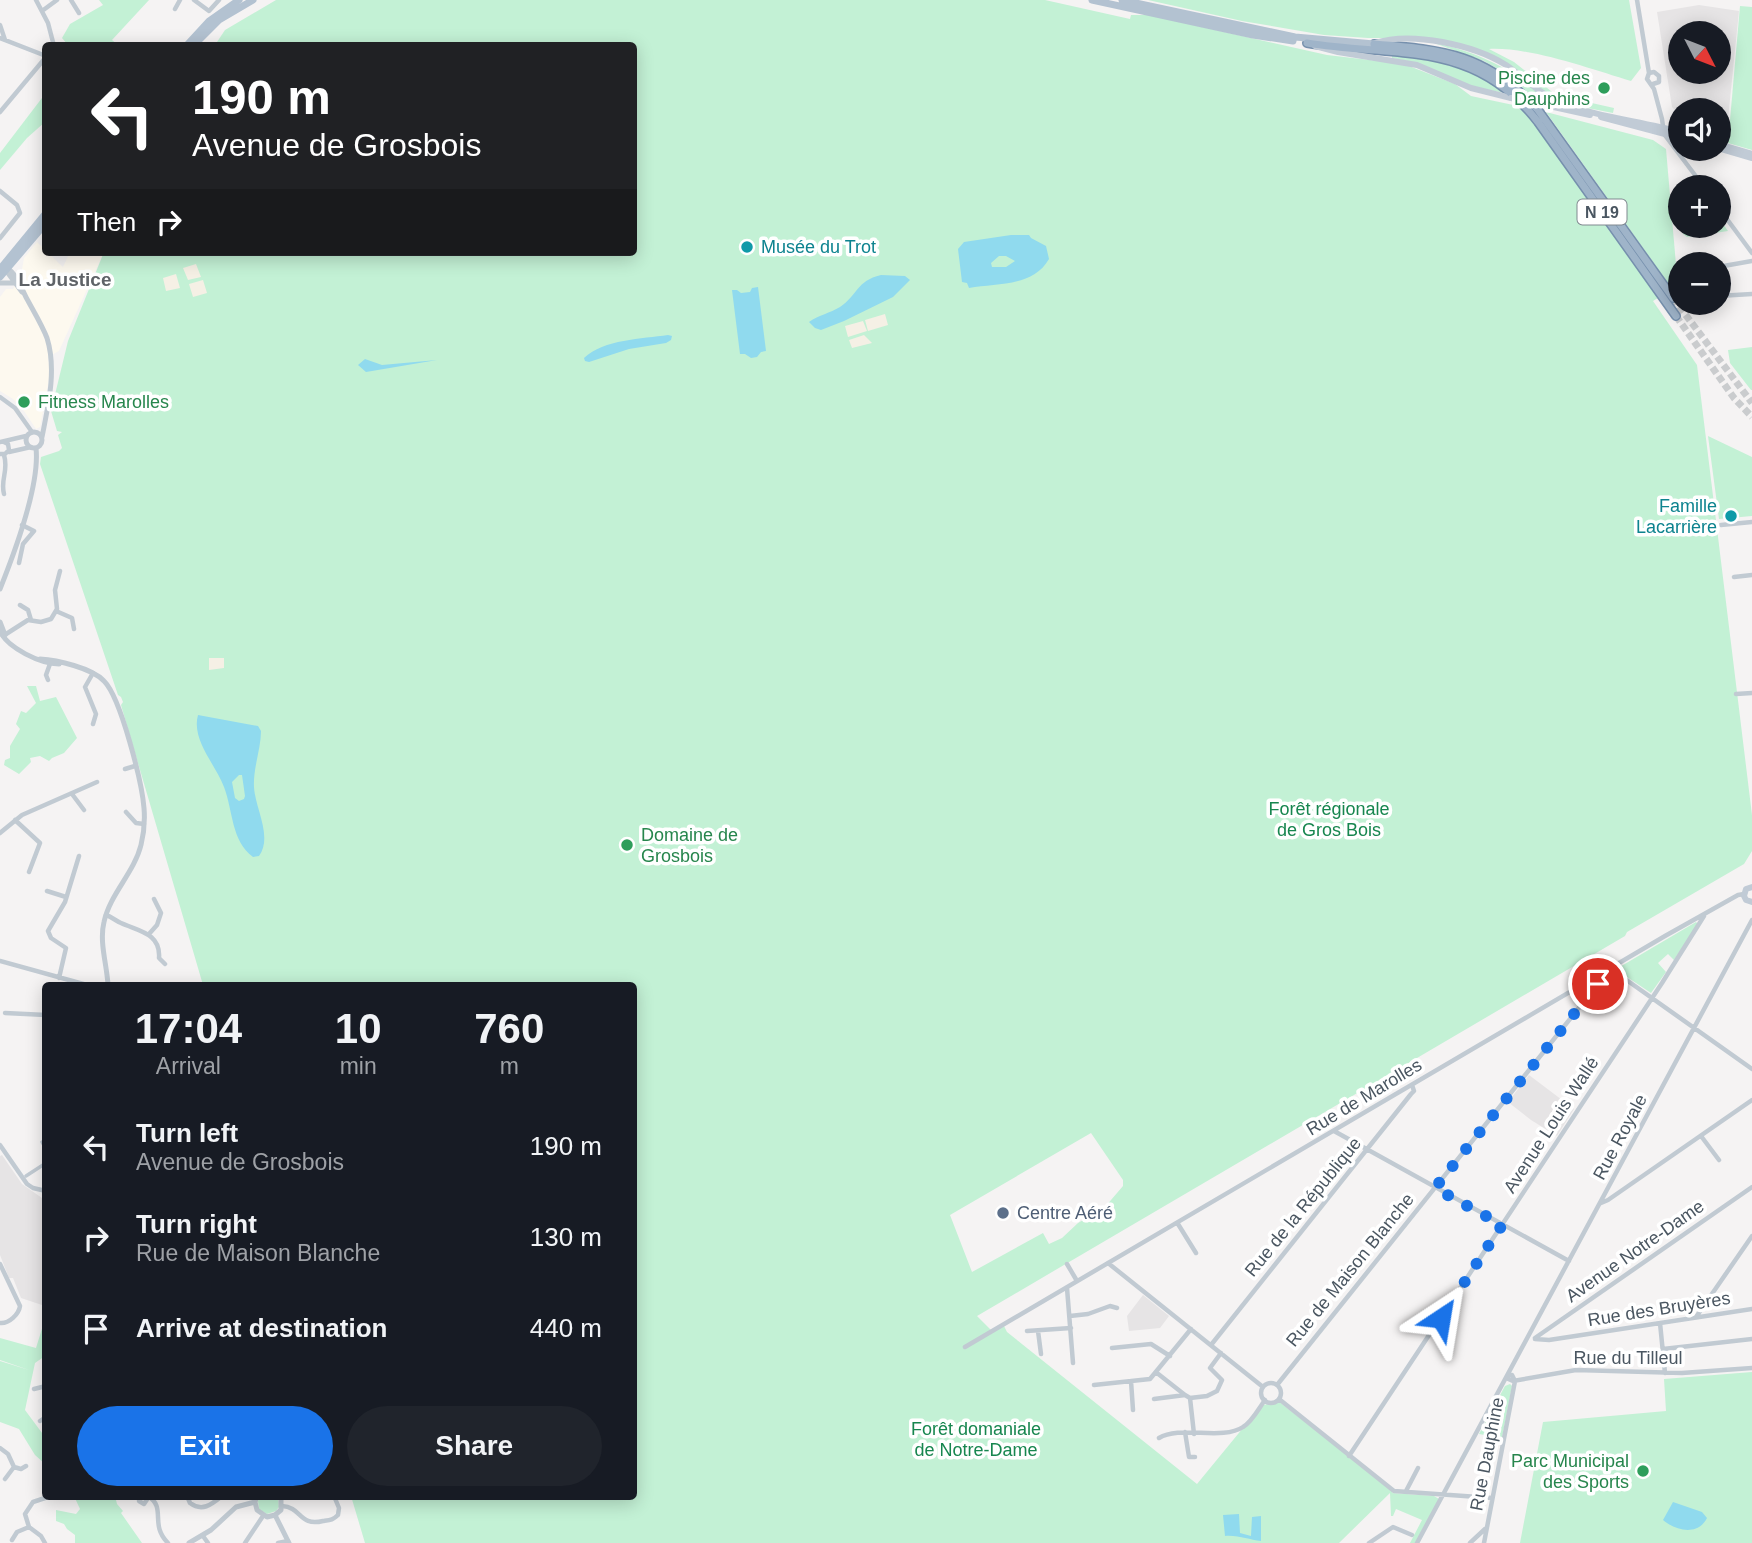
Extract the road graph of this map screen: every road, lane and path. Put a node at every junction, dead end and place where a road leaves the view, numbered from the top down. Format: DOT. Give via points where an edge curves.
graph roads {
  1 [pos="36,0"];
  2 [pos="57,0"];
  3 [pos="71,0"];
  4 [pos="180,0"];
  5 [pos="194,0"];
  6 [pos="219,0"];
  7 [pos="239,0"];
  8 [pos="1092,0"];
  9 [pos="1122,0"];
  10 [pos="1637,0"];
  11 [pos="250,1"];
  12 [pos="175,9"];
  13 [pos="42,11"];
  14 [pos="79,13"];
  15 [pos="0,25"];
  16 [pos="2,40"];
  17 [pos="53,42"];
  18 [pos="190,42"];
  19 [pos="196,42"];
  20 [pos="1307,43"];
  21 [pos="1374,44"];
  22 [pos="42,55"];
  23 [pos="42,62"];
  24 [pos="1649,73"];
  25 [pos="1653,84"];
  26 [pos="0,112"];
  27 [pos="1663,130"];
  28 [pos="1668,131"];
  29 [pos="1668,132"];
  30 [pos="1668,137"];
  31 [pos="1731,150"];
  32 [pos="1752,156"];
  33 [pos="0,191"];
  34 [pos="42,218"];
  35 [pos="1731,225"];
  36 [pos="42,227"];
  37 [pos="0,238"];
  38 [pos="1752,253"];
  39 [pos="1752,261"];
  40 [pos="1731,265"];
  41 [pos="5,268"];
  42 [pos="0,283"];
  43 [pos="13,283"];
  44 [pos="1668,291"];
  45 [pos="1752,294"];
  46 [pos="1731,295"];
  47 [pos="28,300"];
  48 [pos="1676,316"];
  49 [pos="0,397"];
  50 [pos="35,434"];
  51 [pos="0,442"];
  52 [pos="33,448"];
  53 [pos="4,454"];
  54 [pos="4,494"];
  55 [pos="1752,522"];
  56 [pos="22,525"];
  57 [pos="1721,525"];
  58 [pos="19,563"];
  59 [pos="60,571"];
  60 [pos="1752,575"];
  61 [pos="1734,577"];
  62 [pos="0,589"];
  63 [pos="19,605"];
  64 [pos="56,611"];
  65 [pos="31,620"];
  66 [pos="0,622"];
  67 [pos="74,629"];
  68 [pos="2,634"];
  69 [pos="51,662"];
  70 [pos="93,673"];
  71 [pos="48,680"];
  72 [pos="1752,693"];
  73 [pos="1736,694"];
  74 [pos="93,724"];
  75 [pos="135,766"];
  76 [pos="125,769"];
  77 [pos="97,782"];
  78 [pos="72,794"];
  79 [pos="84,810"];
  80 [pos="126,811"];
  81 [pos="15,820"];
  82 [pos="144,824"];
  83 [pos="0,833"];
  84 [pos="79,856"];
  85 [pos="29,872"];
  86 [pos="1752,887"];
  87 [pos="47,891"];
  88 [pos="1744,894"];
  89 [pos="66,897"];
  90 [pos="155,899"];
  91 [pos="1752,902"];
  92 [pos="1704,914"];
  93 [pos="106,915"];
  94 [pos="1752,920"];
  95 [pos="149,934"];
  96 [pos="0,961"];
  97 [pos="165,964"];
  98 [pos="1611,969"];
  99 [pos="1599,976"];
  100 [pos="59,978"];
  101 [pos="64,982"];
  102 [pos="108,982"];
  103 [pos="1652,999"];
  104 [pos="5,1013"];
  105 [pos="42,1015"];
  106 [pos="1694,1028"];
  107 [pos="1752,1069"];
  108 [pos="1412,1085"];
  109 [pos="1752,1100"];
  110 [pos="1334,1130"];
  111 [pos="1701,1136"];
  112 [pos="0,1145"];
  113 [pos="1366,1150"];
  114 [pos="1718,1160"];
  115 [pos="42,1166"];
  116 [pos="26,1176"];
  117 [pos="1752,1187"];
  118 [pos="1435,1188"];
  119 [pos="42,1190"];
  120 [pos="1600,1203"];
  121 [pos="1178,1224"];
  122 [pos="1502,1225"];
  123 [pos="1752,1236"];
  124 [pos="1196,1253"];
  125 [pos="1569,1261"];
  126 [pos="1108,1263"];
  127 [pos="0,1264"];
  128 [pos="1066,1264"];
  129 [pos="1077,1281"];
  130 [pos="1068,1288"];
  131 [pos="1117,1308"];
  132 [pos="1752,1309"];
  133 [pos="1070,1316"];
  134 [pos="1695,1317"];
  135 [pos="0,1323"];
  136 [pos="1660,1323"];
  137 [pos="1071,1328"];
  138 [pos="1191,1329"];
  139 [pos="1027,1331"];
  140 [pos="1038,1331"];
  141 [pos="1532,1338"];
  142 [pos="1752,1339"];
  143 [pos="1211,1345"];
  144 [pos="965,1347"];
  145 [pos="1112,1348"];
  146 [pos="1664,1349"];
  147 [pos="1221,1353"];
  148 [pos="1041,1354"];
  149 [pos="1170,1356"];
  150 [pos="1073,1363"];
  151 [pos="1752,1368"];
  152 [pos="1157,1373"];
  153 [pos="1665,1373"];
  154 [pos="1510,1378"];
  155 [pos="1131,1381"];
  156 [pos="1169,1382"];
  157 [pos="1094,1385"];
  158 [pos="1277,1385"];
  159 [pos="42,1387"];
  160 [pos="1264,1387"];
  161 [pos="34,1389"];
  162 [pos="1188,1396"];
  163 [pos="1169,1397"];
  164 [pos="1154,1399"];
  165 [pos="1279,1399"];
  166 [pos="1265,1400"];
  167 [pos="1133,1410"];
  168 [pos="1185,1432"];
  169 [pos="1194,1434"];
  170 [pos="1159,1438"];
  171 [pos="0,1447"];
  172 [pos="1349,1456"];
  173 [pos="1195,1457"];
  174 [pos="26,1466"];
  175 [pos="14,1467"];
  176 [pos="1418,1468"];
  177 [pos="5,1479"];
  178 [pos="1406,1492"];
  179 [pos="1444,1494"];
  180 [pos="1492,1498"];
  181 [pos="42,1499"];
  182 [pos="153,1500"];
  183 [pos="189,1500"];
  184 [pos="217,1500"];
  185 [pos="253,1500"];
  186 [pos="256,1500"];
  187 [pos="281,1500"];
  188 [pos="336,1500"];
  189 [pos="282,1506"];
  190 [pos="275,1515"];
  191 [pos="263,1516"];
  192 [pos="29,1527"];
  193 [pos="1486,1529"];
  194 [pos="1412,1535"];
  195 [pos="203,1536"];
  196 [pos="12,1540"];
  197 [pos="288,1542"];
  198 [pos="45,1543"];
  199 [pos="168,1543"];
  200 [pos="189,1543"];
  201 [pos="208,1543"];
  202 [pos="245,1543"];
  203 [pos="278,1543"];
  204 [pos="1369,1543"];
  205 [pos="1417,1543"];
  206 [pos="1470,1543"];
  207 [pos="1484,1543"];
  1 -- 13 [label="street"];
  2 -- 13 [label="street"];
  3 -- 14 [label="street"];
  4 -- 12 [label="street"];
  5 -- 6 [label="street" via="209,11"];
  7 -- 18 [label="main road"];
  8 -- 20 [label="main road, N 19"];
  9 -- 21 [label="main road, N 19" via="1295,37"];
  10 -- 24 [label="street"];
  11 -- 19 [label="main road" via="219,20"];
  13 -- 17 [label="street"];
  15 -- 16 [label="street"];
  16 -- 22 [label="street"];
  20 -- 27 [label="main road, bridge" via="1417,65 1471,88 1511,98"];
  20 -- 48 [label="highway, N 19" via="1445,58 1504,87 1523,103"];
  21 -- 27 [label="main road" via="1419,40 1461,47 1504,64 1555,101"];
  21 -- 44 [label="highway, N 19" via="1461,56 1511,83 1538,110"];
  23 -- 26 [label="street"];
  24 -- 25 [label="street" via="1647,79"];
  24 -- 25 [label="street" via="1660,76"];
  25 -- 27 [label="street"];
  27 -- 28 [label="main road"];
  27 -- 29 [label="main road"];
  27 -- 30 [label="street"];
  31 -- 32 [label="main road"];
  33 -- 37 [label="street" via="20,213"];
  34 -- 41 [label="main road"];
  35 -- 38 [label="street"];
  36 -- 41 [label="main road"];
  39 -- 40 [label="street"];
  41 -- 43 [label="street"];
  41 -- 47 [label="street"];
  42 -- 43 [label="street"];
  43 -- 47 [label="street"];
  45 -- 46 [label="street"];
  47 -- 50 [label="street" via="51,356 46,409"];
  49 -- 50 [label="street"];
  50 -- 51 [label="street"];
  50 -- 52 [label="street" via="27,444"];
  50 -- 52 [label="street" via="42,443"];
  51 -- 53 [label="street" via="8,444"];
  52 -- 53 [label="street"];
  52 -- 56 [label="street" via="35,470"];
  53 -- 54 [label="street"];
  55 -- 57 [label="street"];
  56 -- 58 [label="street" via="34,531 23,544"];
  56 -- 62 [label="street"];
  59 -- 64 [label="street"];
  60 -- 61 [label="street"];
  63 -- 65 [label="street" via="28,610"];
  64 -- 65 [label="street" via="47,621"];
  64 -- 67 [label="street" via="72,618"];
  65 -- 68 [label="street"];
  66 -- 68 [label="street"];
  68 -- 69 [label="street" via="10,643"];
  69 -- 70 [label="street"];
  69 -- 71 [label="street"];
  70 -- 74 [label="street" via="85,687 96,714"];
  70 -- 75 [label="street" via="111,691"];
  72 -- 73 [label="street"];
  75 -- 76 [label="street"];
  75 -- 82 [label="street"];
  77 -- 78 [label="street"];
  78 -- 79 [label="street"];
  78 -- 81 [label="street"];
  80 -- 82 [label="street" via="136,823"];
  81 -- 83 [label="street"];
  81 -- 85 [label="street" via="40,843"];
  82 -- 93 [label="street" via="132,868"];
  84 -- 89 [label="street"];
  86 -- 88 [label="main road"];
  87 -- 89 [label="street"];
  88 -- 91 [label="main road"];
  88 -- 92 [label="street, Rue de Marolles"];
  89 -- 100 [label="street" via="48,931 66,948"];
  90 -- 95 [label="street" via="161,913"];
  92 -- 98 [label="street, Rue de Marolles"];
  92 -- 103 [label="street, Avenue Louis Wallé"];
  93 -- 95 [label="street"];
  93 -- 102 [label="street"];
  94 -- 106 [label="street, Rue Royale"];
  95 -- 97 [label="street"];
  96 -- 100 [label="street"];
  98 -- 99 [label="street, Rue de Marolles"];
  98 -- 103 [label="street"];
  99 -- 108 [label="street, Rue de Marolles"];
  99 -- 118 [label="street, Rue de Maison Blanche" via="1598,984"];
  100 -- 101 [label="street"];
  103 -- 106 [label="street"];
  103 -- 122 [label="street, Avenue Louis Wallé"];
  104 -- 105 [label="street"];
  106 -- 107 [label="street"];
  106 -- 120 [label="street, Rue Royale"];
  108 -- 110 [label="street, Rue de Marolles"];
  108 -- 113 [label="street, Rue de la République" via="1414,1091"];
  109 -- 111 [label="street"];
  110 -- 113 [label="street"];
  110 -- 121 [label="street, Rue de Marolles"];
  111 -- 114 [label="street"];
  111 -- 120 [label="street"];
  112 -- 119 [label="street" via="27,1184"];
  113 -- 118 [label="street"];
  113 -- 143 [label="street, Rue de la République"];
  115 -- 116 [label="street"];
  117 -- 141 [label="street, Avenue Notre-Dame"];
  118 -- 122 [label="street"];
  118 -- 158 [label="street, Rue de Maison Blanche"];
  120 -- 125 [label="street, Rue Royale"];
  121 -- 124 [label="street"];
  121 -- 126 [label="street, Rue de Marolles"];
  122 -- 125 [label="street"];
  122 -- 172 [label="street, Avenue Louis Wallé"];
  123 -- 134 [label="street"];
  125 -- 141 [label="street, Rue Royale"];
  126 -- 129 [label="street, Rue de Marolles"];
  126 -- 138 [label="street"];
  127 -- 135 [label="street" via="20,1306 17,1314"];
  128 -- 129 [label="street"];
  129 -- 130 [label="street, Rue de Marolles"];
  130 -- 133 [label="street"];
  130 -- 144 [label="street, Rue de Marolles"];
  131 -- 133 [label="street"];
  132 -- 134 [label="street, Rue des Bruyères"];
  133 -- 137 [label="street"];
  134 -- 136 [label="street, Rue des Bruyères"];
  136 -- 141 [label="street, Rue des Bruyères" via="1542,1341"];
  136 -- 146 [label="street"];
  137 -- 140 [label="street"];
  137 -- 150 [label="street"];
  138 -- 143 [label="street"];
  138 -- 149 [label="street"];
  139 -- 140 [label="street"];
  140 -- 148 [label="street"];
  141 -- 154 [label="street, Rue Royale" via="1512,1367"];
  142 -- 146 [label="street"];
  143 -- 147 [label="street"];
  145 -- 149 [label="street" via="1151,1344"];
  146 -- 153 [label="street"];
  147 -- 160 [label="street"];
  147 -- 162 [label="street" via="1210,1368 1222,1380 1221,1386 1207,1396"];
  149 -- 152 [label="street"];
  151 -- 153 [label="street, Rue du Tilleul"];
  152 -- 155 [label="street" via="1150,1379"];
  152 -- 156 [label="street"];
  153 -- 154 [label="street, Rue du Tilleul" via="1576,1370"];
  154 -- 179 [label="street, Rue Royale"];
  154 -- 180 [label="street, Rue Dauphine"];
  155 -- 157 [label="street"];
  155 -- 167 [label="street"];
  156 -- 162 [label="street"];
  156 -- 163 [label="street"];
  158 -- 160 [label="street"];
  158 -- 165 [label="street"];
  159 -- 161 [label="street"];
  160 -- 166 [label="street"];
  162 -- 163 [label="street"];
  162 -- 169 [label="street"];
  163 -- 164 [label="street"];
  165 -- 166 [label="street"];
  165 -- 172 [label="street"];
  166 -- 169 [label="street" via="1245,1427"];
  168 -- 169 [label="street"];
  168 -- 170 [label="street"];
  168 -- 173 [label="street" via="1189,1457"];
  171 -- 175 [label="street"];
  172 -- 178 [label="street" via="1394,1491"];
  174 -- 175 [label="street"];
  175 -- 177 [label="street"];
  176 -- 178 [label="street"];
  178 -- 179 [label="street"];
  179 -- 180 [label="street"];
  179 -- 205 [label="street, Rue Royale"];
  180 -- 193 [label="street, Rue Dauphine"];
  181 -- 192 [label="street" via="28,1507"];
  182 -- 199 [label="street" via="158,1506 157,1525"];
  183 -- 184 [label="street" via="200,1508"];
  185 -- 195 [label="street" via="234,1508"];
  186 -- 191 [label="street"];
  187 -- 189 [label="street"];
  188 -- 189 [label="street" via="338,1515 315,1524"];
  189 -- 190 [label="street"];
  190 -- 191 [label="street"];
  190 -- 197 [label="street"];
  191 -- 202 [label="street"];
  192 -- 196 [label="street"];
  192 -- 198 [label="street"];
  193 -- 206 [label="street"];
  193 -- 207 [label="street, Rue Dauphine"];
  194 -- 204 [label="street" via="1393,1527"];
  195 -- 200 [label="street"];
  195 -- 201 [label="street"];
  197 -- 203 [label="street"];
}
